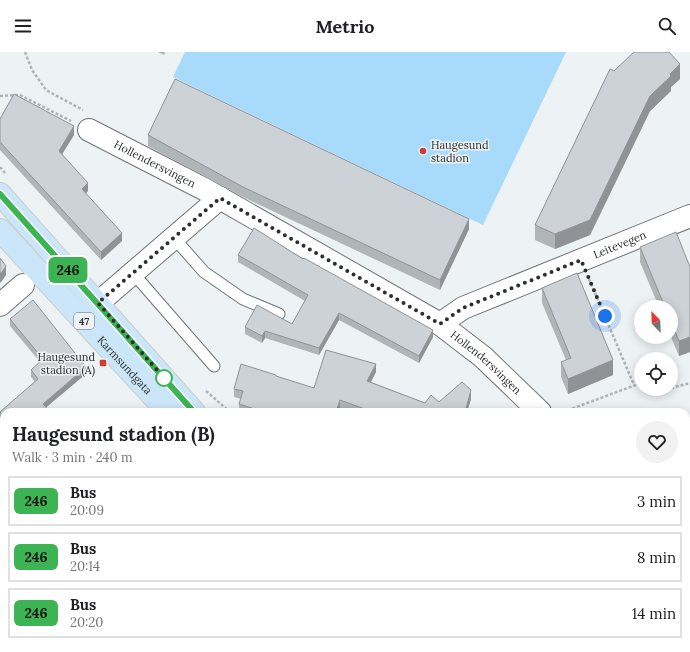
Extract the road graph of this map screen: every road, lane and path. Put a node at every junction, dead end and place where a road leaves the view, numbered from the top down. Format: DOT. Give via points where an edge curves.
graph roads {
  1 [pos="25,52"];
  2 [pos="0,96"];
  3 [pos="88,121"];
  4 [pos="0,194"];
  5 [pos="220,198"];
  6 [pos="690,216"];
  7 [pos="0,230"];
  8 [pos="174,238"];
  9 [pos="581,260"];
  10 [pos="133,273"];
  11 [pos="23,285"];
  12 [pos="98,303"];
  13 [pos="0,305"];
  14 [pos="279,314"];
  15 [pos="440,324"];
  16 [pos="214,366"];
  17 [pos="690,383"];
  18 [pos="634,385"];
  19 [pos="678,386"];
  20 [pos="215,398"];
  21 [pos="164,408"];
  22 [pos="190,408"];
  23 [pos="226,408"];
  24 [pos="536,408"];
  25 [pos="574,408"];
  1 -- 3 [label="path" via="32,70 46,90"];
  2 -- 3 [label="path" via="20,95"];
  3 -- 5 [label="street, Hollendersvingen"];
  4 -- 12 [label="main road, Karmsundgata / 47"];
  5 -- 8 [label="street"];
  5 -- 15 [label="street, Hollendersvingen"];
  6 -- 9 [label="street, Leitevegen"];
  7 -- 21 [label="main road, Karmsundgata / 47"];
  8 -- 10 [label="street"];
  8 -- 14 [label="lane" via="204,272 243,299"];
  9 -- 15 [label="street, Leitevegen" via="463,308"];
  9 -- 18 [label="path"];
  10 -- 12 [label="street"];
  10 -- 16 [label="lane"];
  11 -- 13 [label="street"];
  12 -- 22 [label="main road, Karmsundgata / 47"];
  15 -- 24 [label="street, Hollendersvingen" via="484,358"];
  17 -- 19 [label="path"];
  18 -- 25 [label="path"];
  20 -- 23 [label="path"];
}
